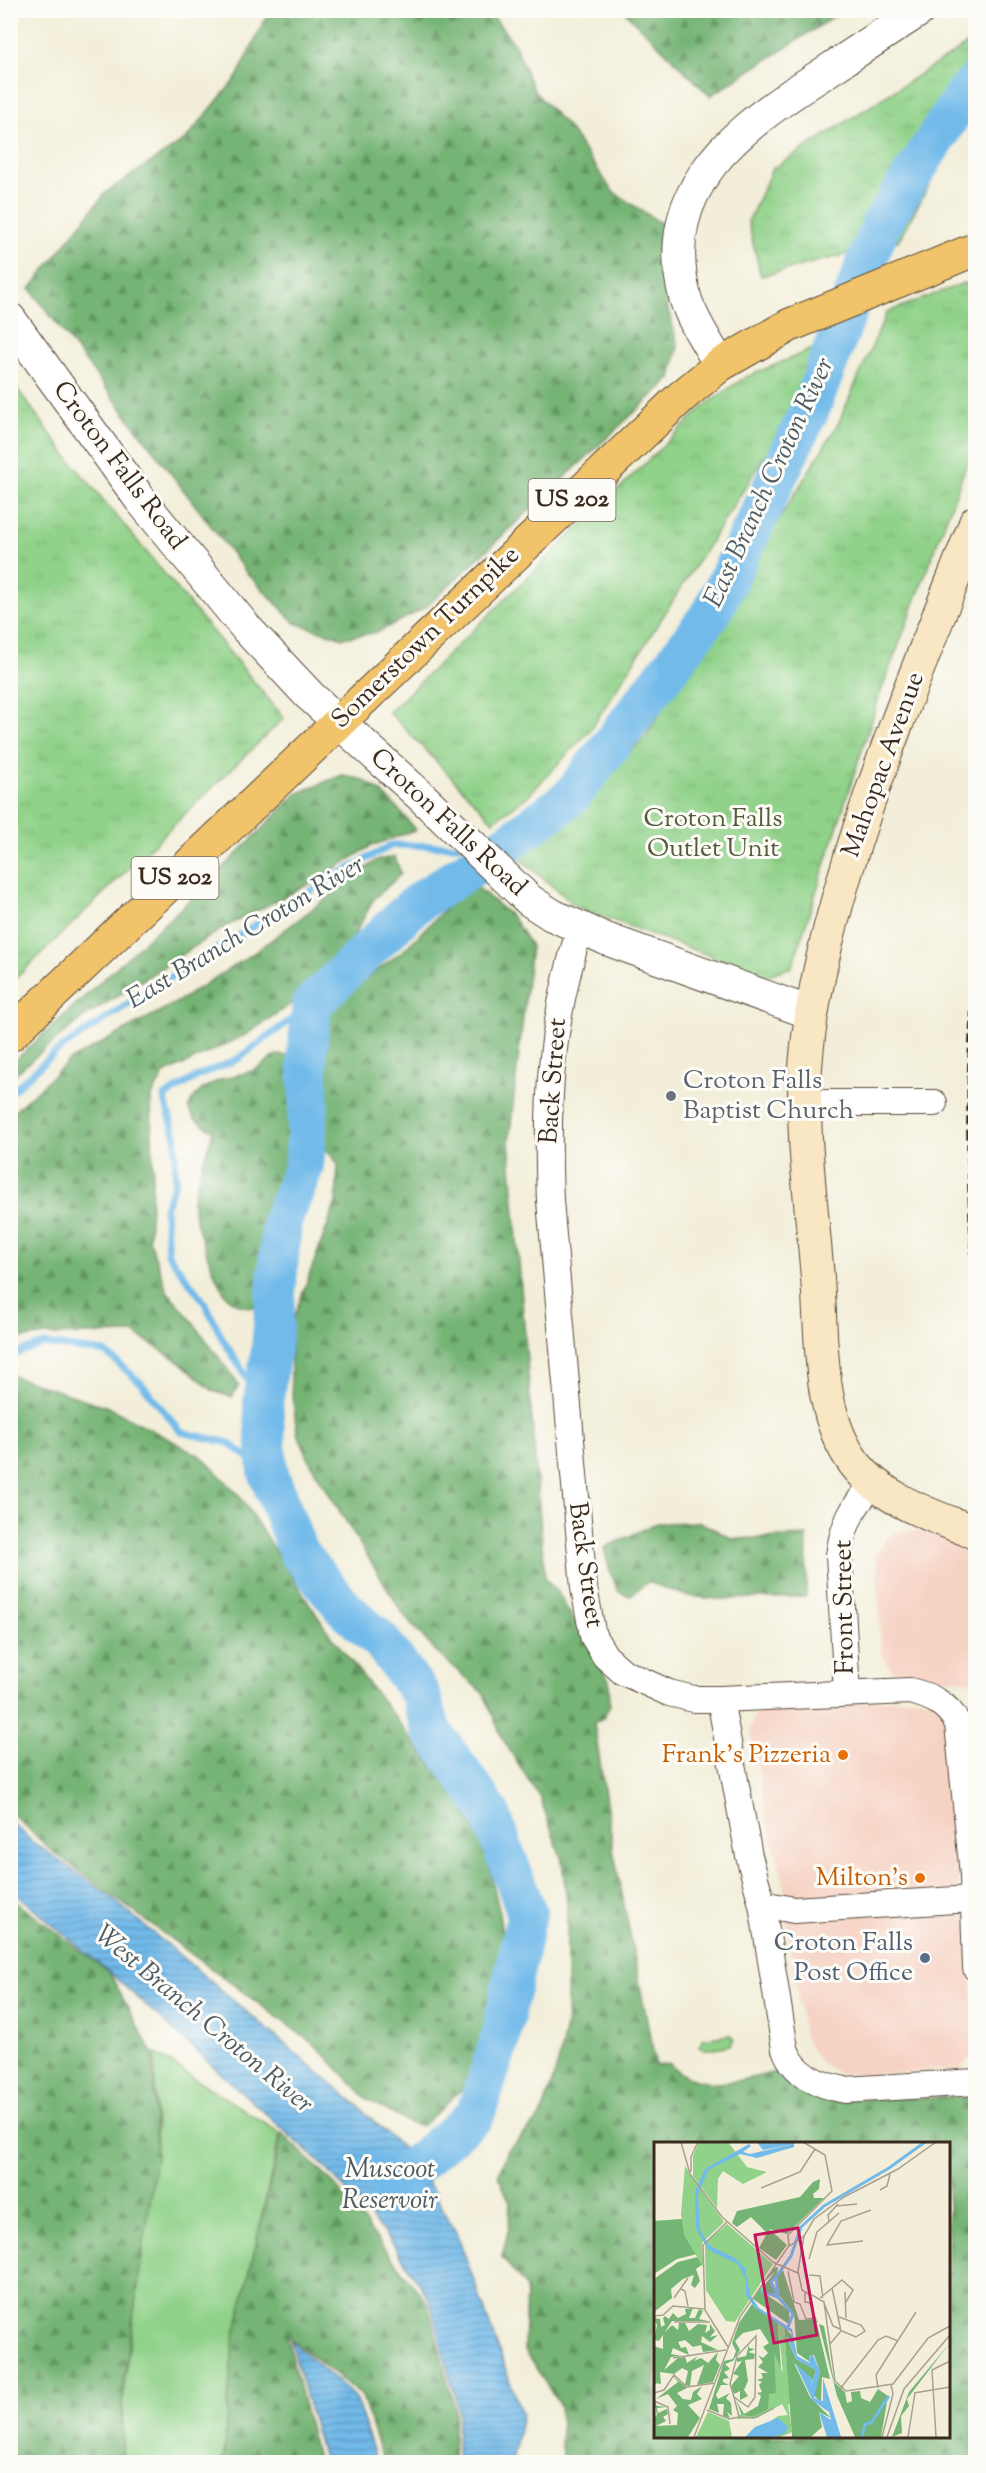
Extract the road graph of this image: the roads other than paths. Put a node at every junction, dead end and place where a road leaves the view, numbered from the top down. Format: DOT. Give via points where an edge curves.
graph roads {
  1 [pos="920,10"];
  2 [pos="975,249"];
  3 [pos="975,263"];
  4 [pos="929,268"];
  5 [pos="10,319"];
  6 [pos="720,365"];
  7 [pos="975,522"];
  8 [pos="339,722"];
  9 [pos="580,928"];
  10 [pos="811,1014"];
  11 [pos="10,1035"];
  12 [pos="806,1103"];
  13 [pos="934,1103"];
  14 [pos="874,1484"];
  15 [pos="975,1533"];
  16 [pos="847,1694"];
  17 [pos="720,1699"];
  18 [pos="972,1899"];
  19 [pos="762,1904"];
  20 [pos="975,1968"];
  21 [pos="975,2082"];
  1 -- 6 [label="street" via="769,109 721,150 705,171 692,195 684,223 681,274 695,322"];
  2 -- 4 [label="main road, Somerstown Turnpike / US 202"];
  3 -- 4 [label="street" via="956,262"];
  4 -- 6 [label="main road, Somerstown Turnpike / US 202" via="827,309 755,343"];
  5 -- 8 [label="street, Croton Falls Road" via="141,499 217,595"];
  6 -- 8 [label="main road, Somerstown Turnpike / US 202" via="645,430"];
  7 -- 10 [label="main road, Mahopac Avenue" via="872,792 837,904"];
  8 -- 9 [label="street, Croton Falls Road" via="529,900"];
  8 -- 11 [label="main road, Somerstown Turnpike / US 202"];
  9 -- 10 [label="street, Croton Falls Road"];
  9 -- 17 [label="street, Back Street" via="555,1023 548,1148 589,1616 593,1636 605,1656 623,1672 669,1693 694,1699"];
  10 -- 12 [label="main road, Mahopac Avenue"];
  12 -- 13 [label="street"];
  12 -- 14 [label="main road" via="830,1412 854,1463"];
  14 -- 15 [label="main road" via="900,1500"];
  14 -- 16 [label="street, Front Street" via="850,1513 839,1555 837,1635"];
  16 -- 17 [label="street, Back Street"];
  16 -- 18 [label="street, Front Street" via="928,1695 952,1712 958,1724"];
  17 -- 19 [label="street" via="749,1856"];
  18 -- 19 [label="street" via="794,1911"];
  18 -- 20 [label="street, Front Street"];
  19 -- 21 [label="street" via="786,2052 806,2078 845,2090"];
}
